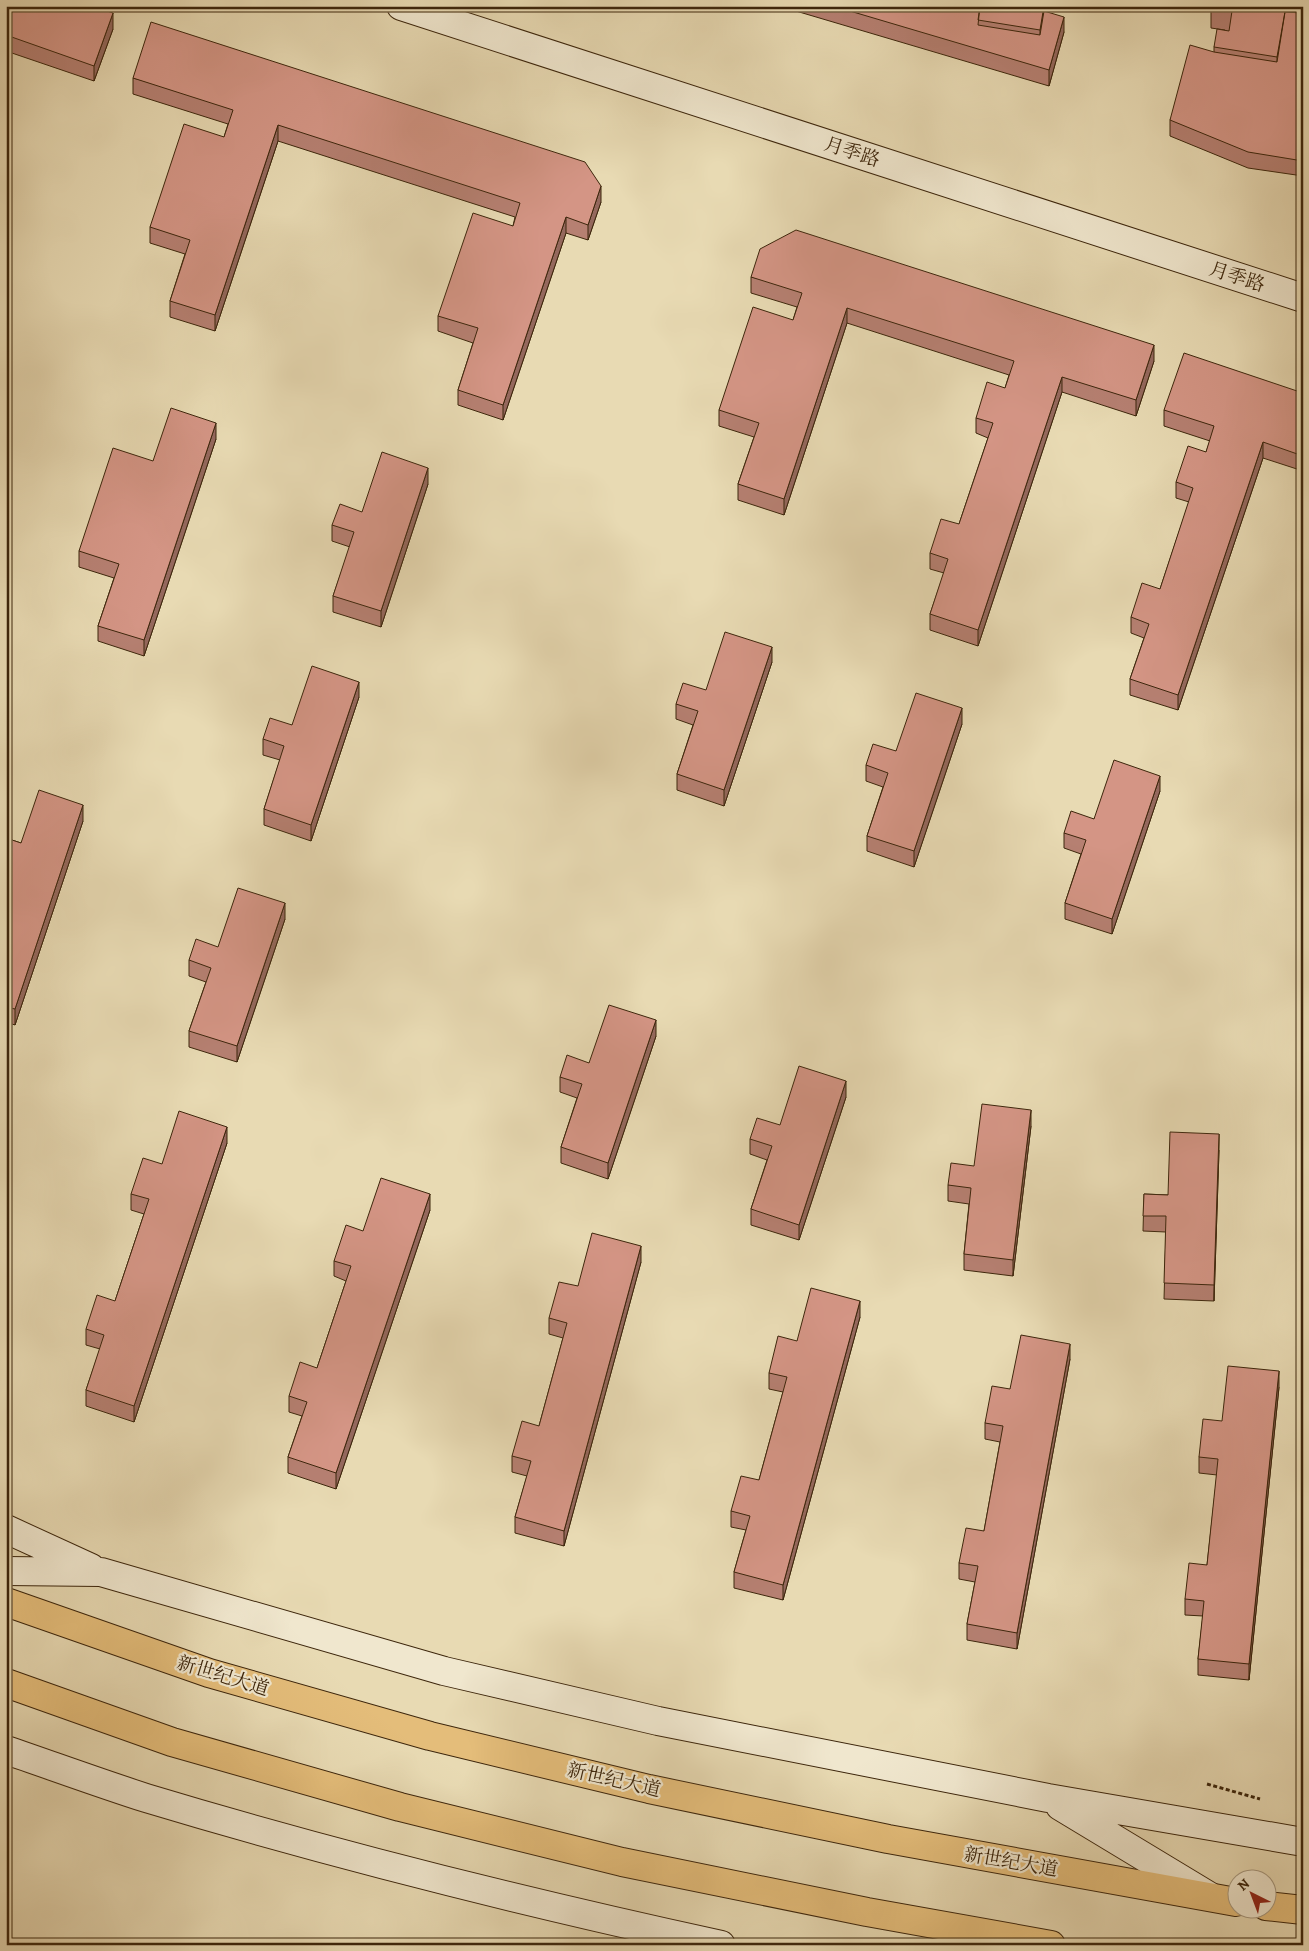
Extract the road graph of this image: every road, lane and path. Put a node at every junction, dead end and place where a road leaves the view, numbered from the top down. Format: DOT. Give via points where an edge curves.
graph roads {
  1 [pos="401,6"];
  2 [pos="1303,298"];
  3 [pos="6,1529"];
  4 [pos="6,1572"];
  5 [pos="101,1572"];
  6 [pos="6,1602"];
  7 [pos="6,1683"];
  8 [pos="6,1750"];
  9 [pos="1208,1784"];
  10 [pos="1048,1798"];
  11 [pos="1265,1801"];
  12 [pos="1303,1842"];
  13 [pos="1225,1900"];
  14 [pos="1303,1906"];
  15 [pos="1276,1907"];
  16 [pos="1303,1910"];
  17 [pos="721,1945"];
  18 [pos="1051,1945"];
  19 [pos="1299,1945"];
  1 -- 2 [label="street, 月季路"];
  3 -- 5 [label="street"];
  4 -- 5 [label="street"];
  5 -- 10 [label="street" via="454,1673 658,1721"];
  6 -- 13 [label="main road, 新世纪大道" via="209,1673 430,1736 649,1789 888,1839"];
  7 -- 18 [label="main road" via="172,1742 400,1807 632,1864 867,1912"];
  8 -- 17 [label="street" via="145,1797 363,1859 614,1922"];
  9 -- 11 [label="path"];
  10 -- 12 [label="street"];
  10 -- 13 [label="street"];
  14 -- 19 [label="path, bridge"];
  15 -- 16 [label="main road"];
}
